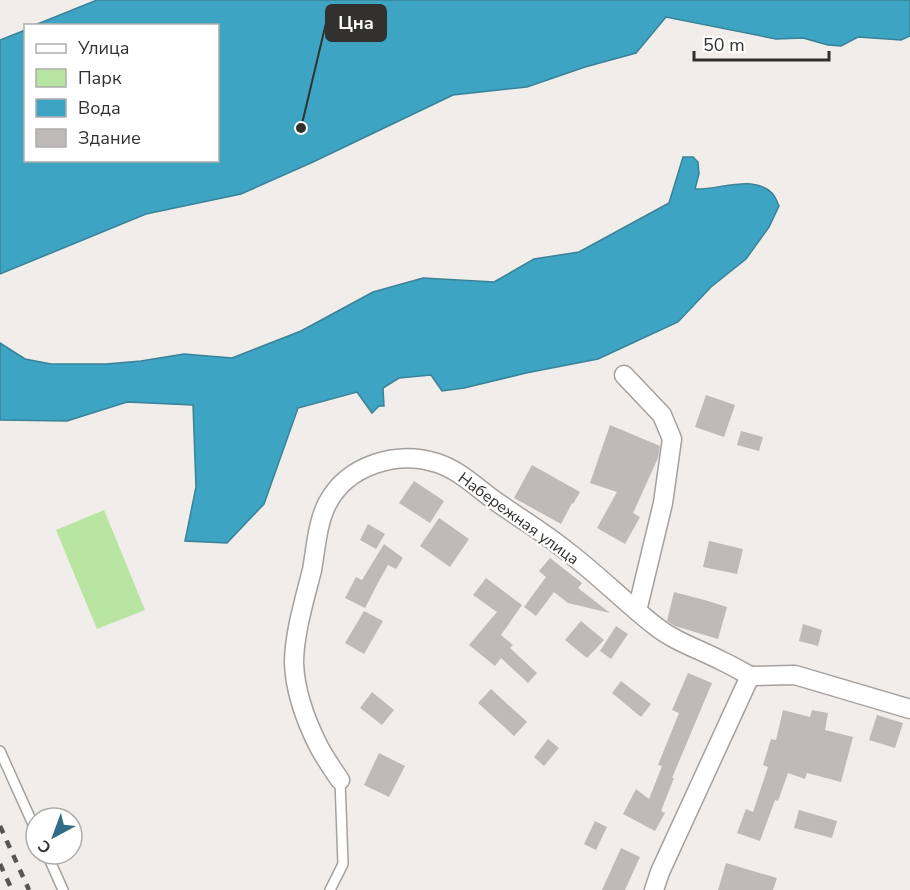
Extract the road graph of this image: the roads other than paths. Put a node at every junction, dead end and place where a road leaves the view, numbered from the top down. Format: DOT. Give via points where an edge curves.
graph roads {
  1 [pos="624,375"];
  2 [pos="637,611"];
  3 [pos="750,676"];
  4 [pos="910,709"];
  5 [pos="0,751"];
  6 [pos="339,780"];
  7 [pos="25,806"];
  8 [pos="52,866"];
  9 [pos="63,890"];
  10 [pos="330,890"];
  11 [pos="654,890"];
  1 -- 2 [label="street" via="662,415 672,440 663,503"];
  2 -- 3 [label="street, Набережная улица" via="671,638"];
  2 -- 6 [label="street, Набережная улица" via="567,551 460,474 422,460 387,461 357,471 328,503 319,527 294,664 300,701 318,746"];
  3 -- 4 [label="street" via="795,675"];
  3 -- 11 [label="street"];
  5 -- 7 [label="lane"];
  6 -- 10 [label="lane" via="343,864"];
  8 -- 9 [label="lane"];
}
